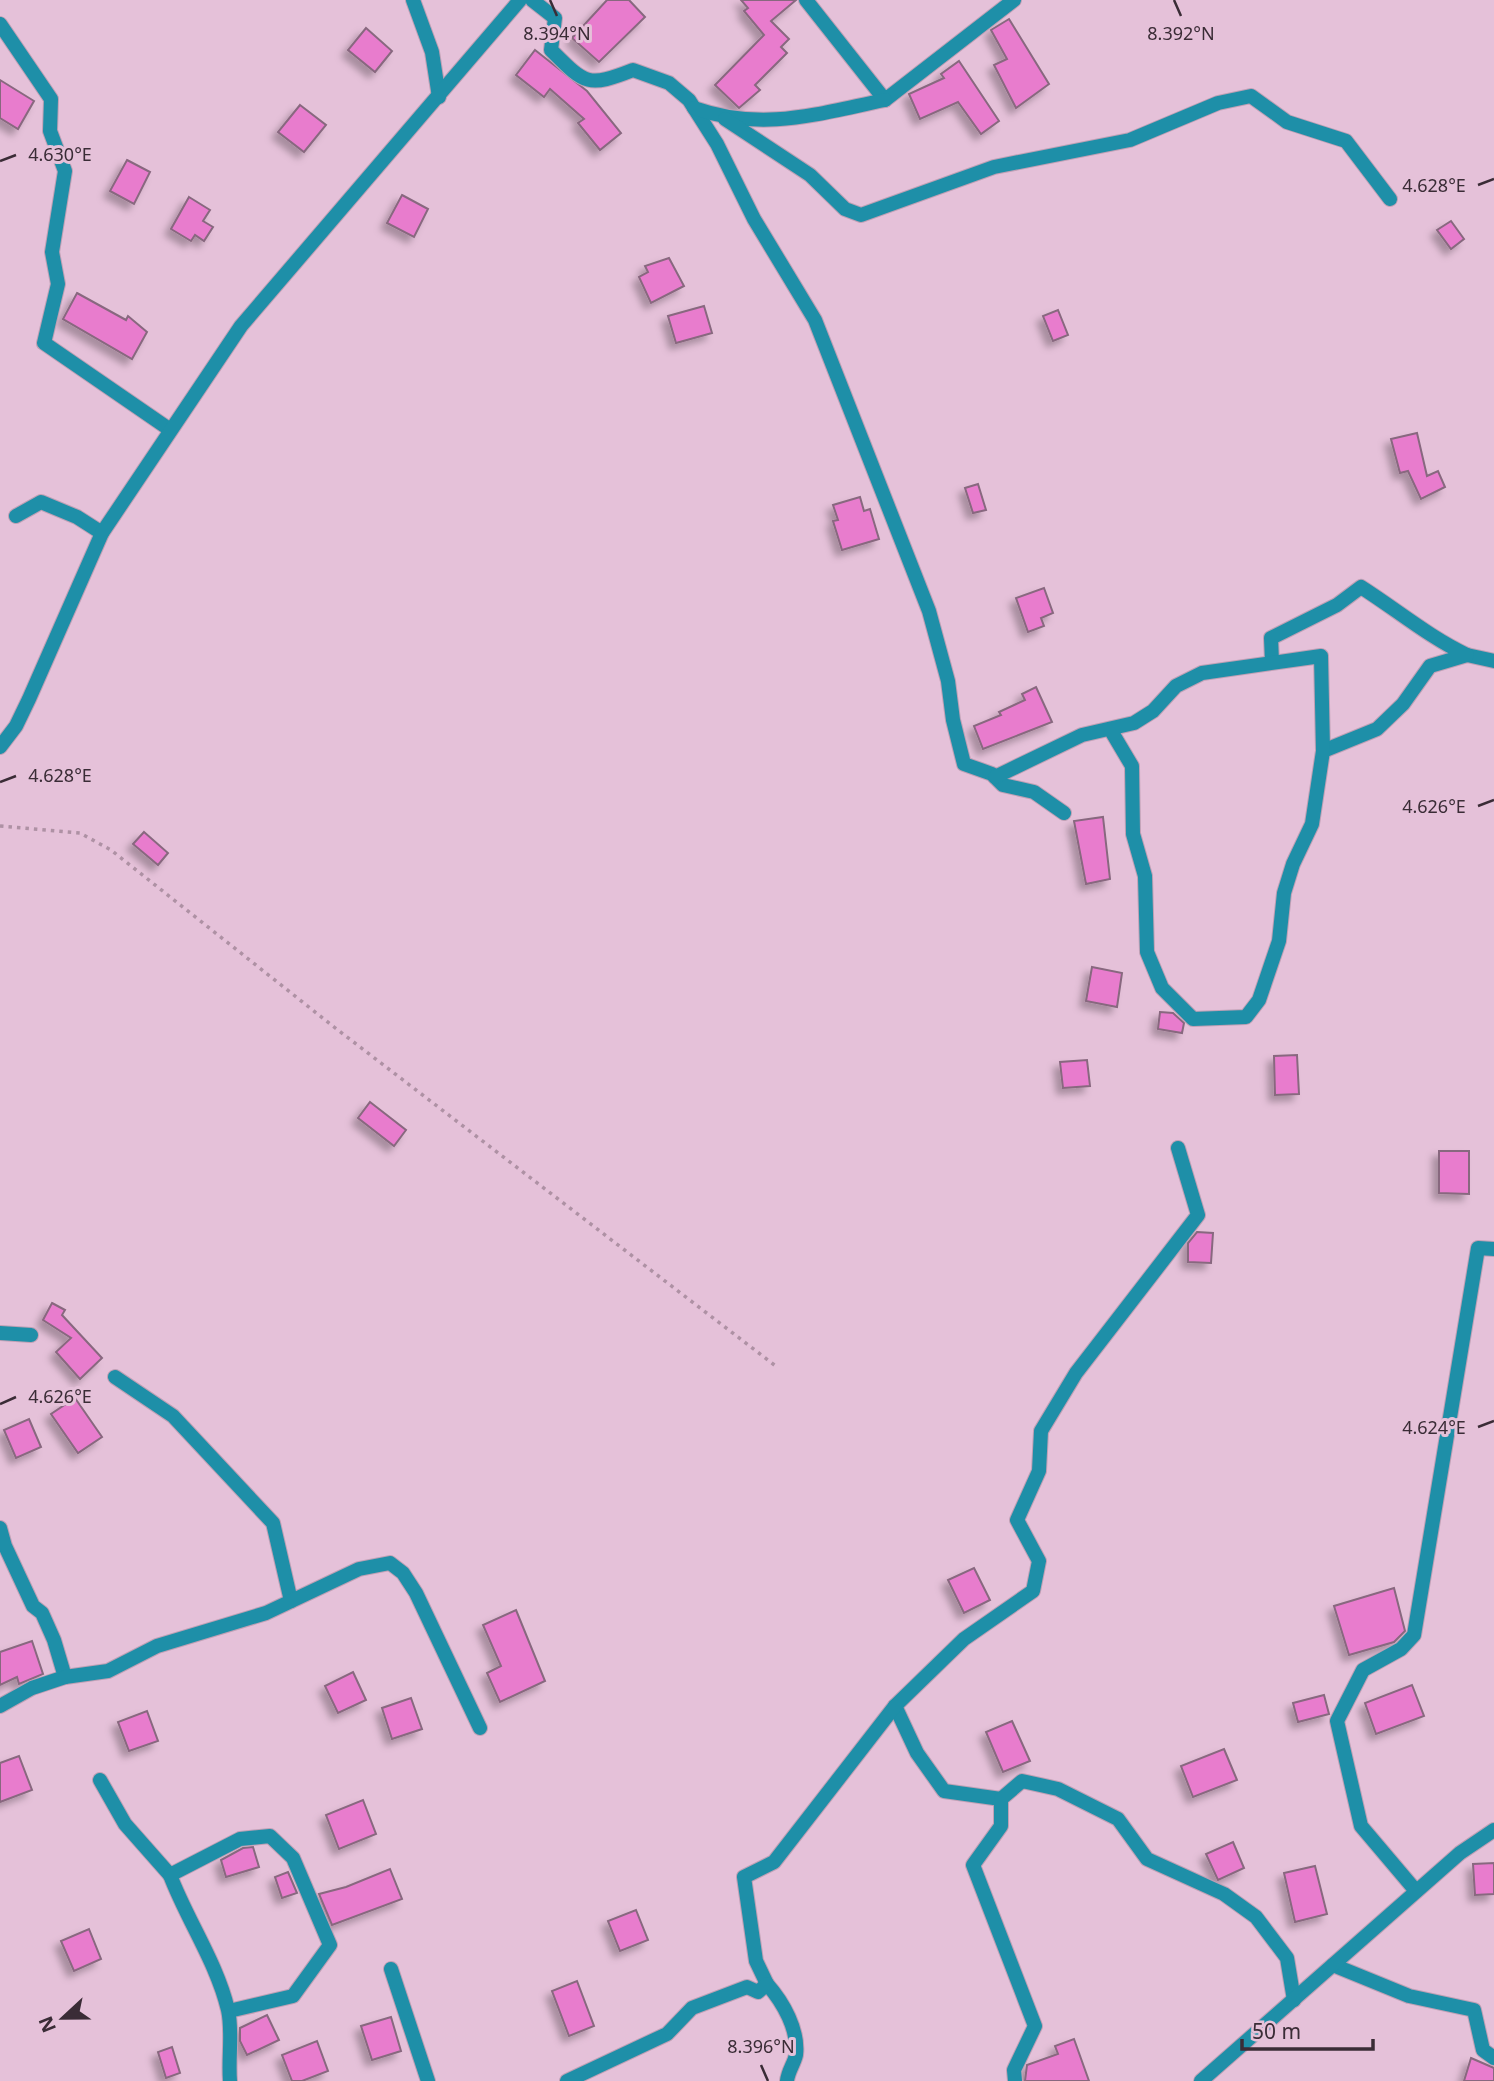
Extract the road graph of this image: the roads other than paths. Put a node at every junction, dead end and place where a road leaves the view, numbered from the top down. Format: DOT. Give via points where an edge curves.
graph roads {
  1 [pos="413,0"];
  2 [pos="520,0"];
  3 [pos="532,0"];
  4 [pos="806,0"];
  5 [pos="1014,0"];
  6 [pos="0,24"];
  7 [pos="439,97"];
  8 [pos="885,100"];
  9 [pos="694,108"];
  10 [pos="725,119"];
  11 [pos="1390,199"];
  12 [pos="169,429"];
  13 [pos="16,516"];
  14 [pos="102,533"];
  15 [pos="1466,655"];
  16 [pos="1494,661"];
  17 [pos="1272,662"];
  18 [pos="1110,729"];
  19 [pos="0,747"];
  20 [pos="1323,751"];
  21 [pos="995,776"];
  22 [pos="1063,813"];
  23 [pos="1178,1147"];
  24 [pos="1494,1249"];
  25 [pos="0,1334"];
  26 [pos="31,1335"];
  27 [pos="115,1377"];
  28 [pos="0,1528"];
  29 [pos="291,1601"];
  30 [pos="65,1677"];
  31 [pos="0,1706"];
  32 [pos="895,1706"];
  33 [pos="480,1728"];
  34 [pos="100,1780"];
  35 [pos="1001,1799"];
  36 [pos="1494,1830"];
  37 [pos="170,1875"];
  38 [pos="1416,1891"];
  39 [pos="1333,1965"];
  40 [pos="391,1969"];
  41 [pos="767,1984"];
  42 [pos="1294,2000"];
  43 [pos="229,2011"];
  44 [pos="1494,2058"];
  45 [pos="230,2081"];
  46 [pos="428,2081"];
  47 [pos="567,2081"];
  48 [pos="787,2081"];
  49 [pos="1015,2081"];
  50 [pos="1201,2081"];
  1 -- 7 [label="street" via="432,52"];
  2 -- 7 [label="street"];
  3 -- 9 [label="street" via="555,18 551,50 585,80 601,82 633,70 669,83"];
  4 -- 8 [label="street"];
  5 -- 8 [label="street"];
  6 -- 12 [label="street" via="51,99 50,131 65,171 52,252 58,284 44,343"];
  7 -- 12 [label="street" via="242,326"];
  8 -- 10 [label="street" via="781,121"];
  9 -- 10 [label="street"];
  9 -- 21 [label="street" via="815,320 929,611 964,764"];
  10 -- 11 [label="street" via="810,175 845,209 861,215 994,167 1130,140 1218,103 1251,96 1287,122 1346,141"];
  12 -- 14 [label="street"];
  13 -- 14 [label="street" via="41,502"];
  14 -- 19 [label="street" via="29,699"];
  15 -- 16 [label="street"];
  15 -- 17 [label="street" via="1437,641 1361,587 1337,605 1271,638"];
  15 -- 20 [label="street" via="1430,666 1403,704 1377,729"];
  17 -- 18 [label="street" via="1202,673 1176,686 1135,723"];
  17 -- 20 [label="street" via="1321,656"];
  18 -- 20 [label="street" via="1132,766 1133,834 1145,876 1147,952 1162,988 1193,1019 1246,1017 1259,1000 1279,941 1284,893 1312,824"];
  18 -- 21 [label="street" via="1082,735"];
  21 -- 22 [label="street" via="1003,785 1034,792"];
  23 -- 32 [label="street" via="1198,1215 1076,1373 1041,1431 1040,1471 1017,1520 1039,1561 1033,1591 964,1639"];
  24 -- 38 [label="street" via="1478,1248 1414,1635 1401,1649 1363,1670 1337,1721 1362,1826"];
  25 -- 26 [label="street"];
  27 -- 29 [label="street" via="173,1416 273,1523"];
  28 -- 30 [label="street" via="27,1594 54,1640"];
  29 -- 30 [label="street" via="266,1613 187,1634 108,1671"];
  29 -- 33 [label="street" via="359,1569 390,1563 416,1593"];
  30 -- 31 [label="street"];
  32 -- 35 [label="street" via="917,1753 944,1791"];
  32 -- 41 [label="street" via="774,1862 744,1877 756,1961"];
  34 -- 37 [label="street" via="125,1824"];
  35 -- 42 [label="street" via="1023,1781 1058,1789 1118,1819 1147,1859 1224,1894 1256,1917 1287,1958"];
  35 -- 49 [label="street" via="1001,1826 973,1865 1035,2026 1014,2070"];
  36 -- 38 [label="street"];
  37 -- 43 [label="street"];
  37 -- 43 [label="street" via="240,1839 270,1836 293,1858 330,1945 293,1996"];
  38 -- 39 [label="street"];
  39 -- 42 [label="street"];
  39 -- 44 [label="street" via="1409,1996 1474,2010 1483,2050"];
  40 -- 46 [label="street"];
  41 -- 47 [label="street" via="758,1992 747,1987 692,2008 667,2034"];
  41 -- 48 [label="street" via="782,2000 796,2041"];
  42 -- 50 [label="street"];
  43 -- 45 [label="street"];
}
